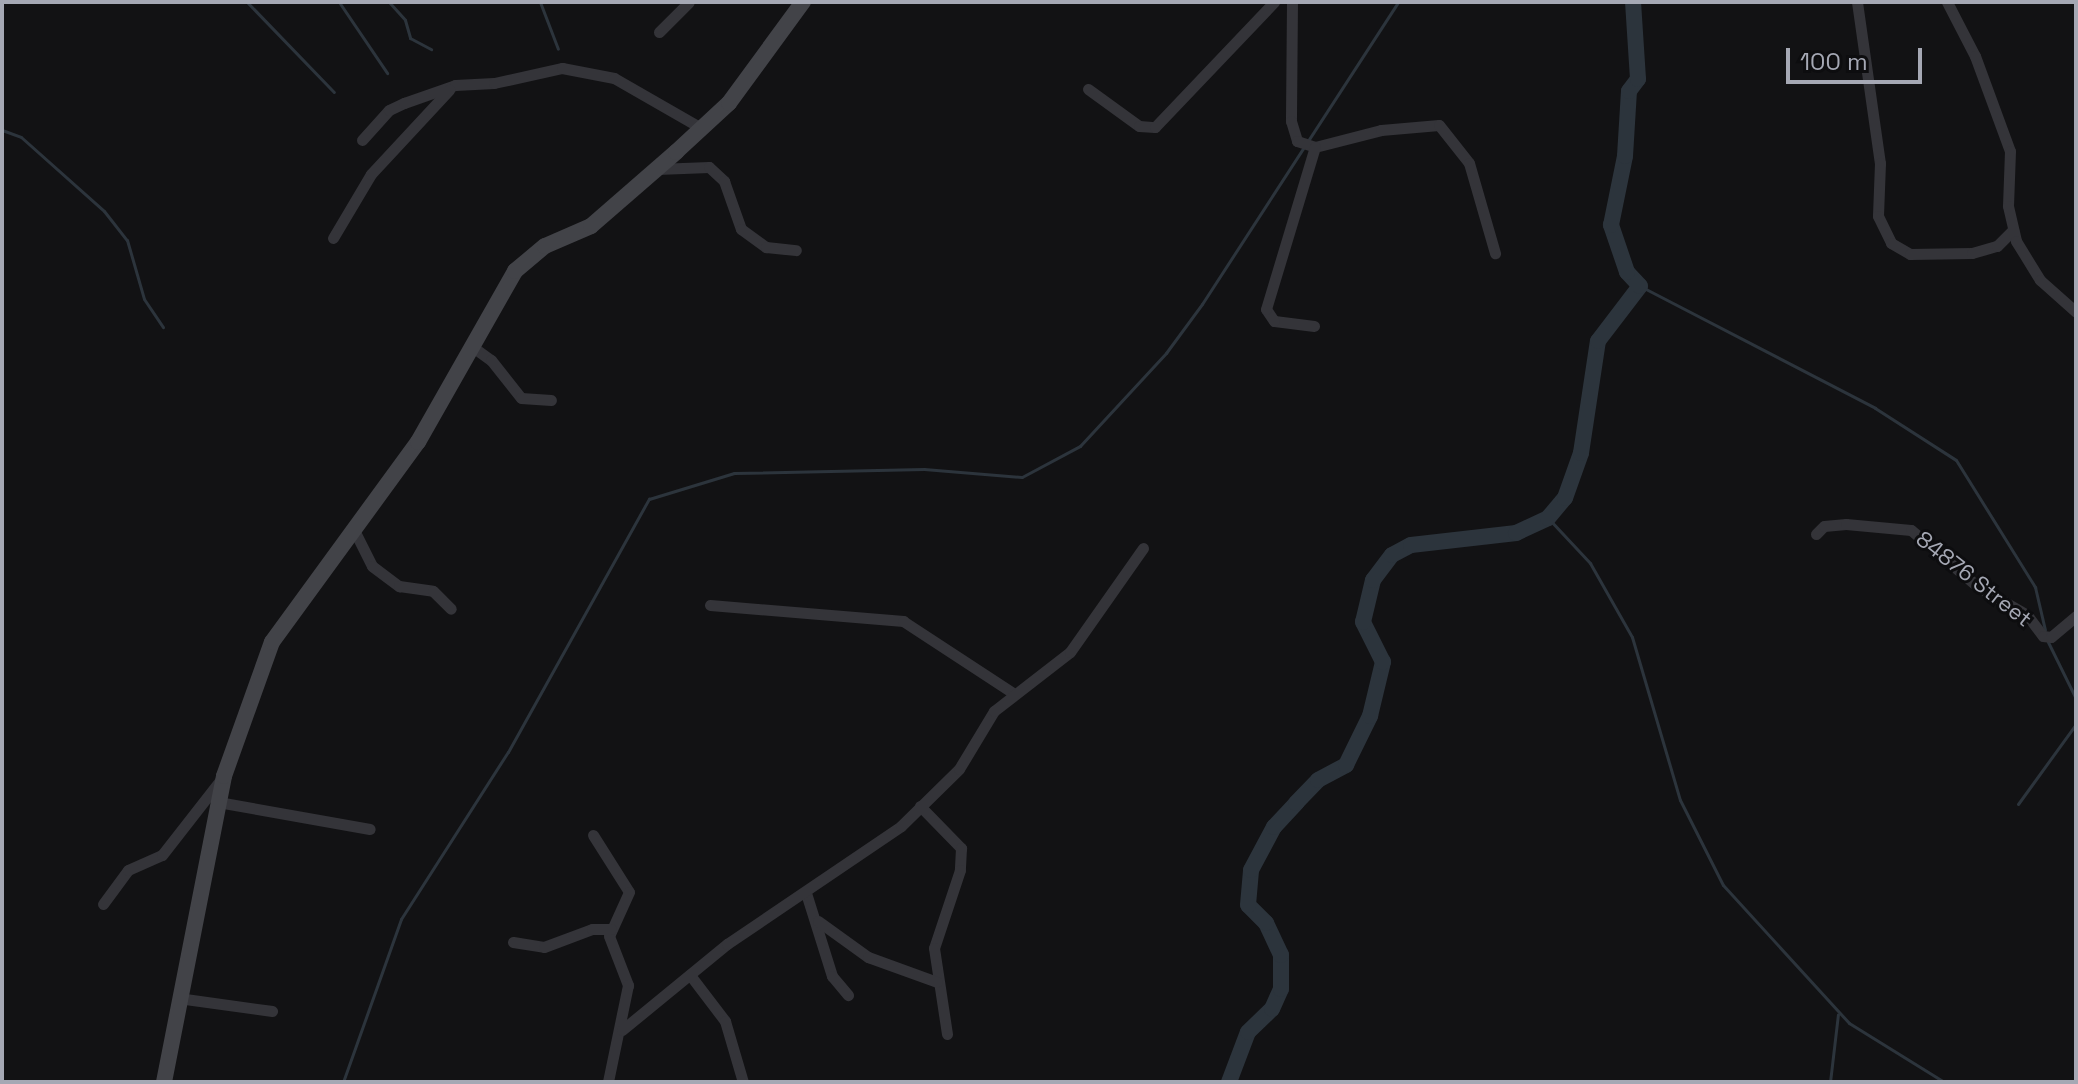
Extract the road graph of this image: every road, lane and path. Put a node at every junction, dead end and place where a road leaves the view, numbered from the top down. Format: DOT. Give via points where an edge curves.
graph roads {
  1 [pos="689,2"];
  2 [pos="803,2"];
  3 [pos="1274,2"];
  4 [pos="1292,2"];
  5 [pos="1857,2"];
  6 [pos="1947,2"];
  7 [pos="659,32"];
  8 [pos="455,85"];
  9 [pos="1088,89"];
  10 [pos="701,128"];
  11 [pos="362,140"];
  12 [pos="1315,147"];
  13 [pos="657,169"];
  14 [pos="2013,230"];
  15 [pos="333,238"];
  16 [pos="796,250"];
  17 [pos="1495,253"];
  18 [pos="2076,312"];
  19 [pos="1314,326"];
  20 [pos="470,345"];
  21 [pos="551,400"];
  22 [pos="353,528"];
  23 [pos="1816,534"];
  24 [pos="1143,548"];
  25 [pos="710,605"];
  26 [pos="451,609"];
  27 [pos="2076,616"];
  28 [pos="1013,693"];
  29 [pos="224,776"];
  30 [pos="218,802"];
  31 [pos="920,806"];
  32 [pos="370,829"];
  33 [pos="593,835"];
  34 [pos="806,893"];
  35 [pos="103,904"];
  36 [pos="818,921"];
  37 [pos="611,929"];
  38 [pos="513,942"];
  39 [pos="690,975"];
  40 [pos="937,982"];
  41 [pos="848,995"];
  42 [pos="178,998"];
  43 [pos="272,1011"];
  44 [pos="622,1030"];
  45 [pos="947,1034"];
  46 [pos="164,1082"];
  47 [pos="608,1082"];
  48 [pos="743,1082"];
  1 -- 7 [label="street"];
  2 -- 10 [label="street" via="729,103"];
  3 -- 9 [label="street" via="1155,127 1139,126"];
  4 -- 12 [label="street" via="1293,135 1303,146"];
  5 -- 14 [label="street" via="1880,163 1878,216 1891,243 1910,254 1972,253 1997,246"];
  6 -- 14 [label="street" via="1975,56 2010,151"];
  8 -- 10 [label="street" via="578,68 614,78"];
  8 -- 11 [label="street" via="393,107"];
  8 -- 15 [label="street" via="371,174"];
  10 -- 13 [label="street"];
  12 -- 17 [label="street" via="1381,130 1432,125 1445,130 1469,163"];
  12 -- 19 [label="street" via="1266,309 1274,321"];
  13 -- 16 [label="street" via="709,167 724,181 741,229 766,247"];
  13 -- 20 [label="street" via="591,226 529,257 504,285"];
  14 -- 18 [label="street" via="2040,280"];
  20 -- 21 [label="street" via="491,360 521,398"];
  20 -- 22 [label="street" via="418,442"];
  22 -- 26 [label="street" via="378,572 399,586 433,591"];
  22 -- 29 [label="street" via="272,642"];
  23 -- 27 [label="street, 84876 Street" via="1824,526 1846,524 1911,530 1977,586 2027,615 2043,636 2056,634"];
  24 -- 28 [label="street" via="1070,652"];
  25 -- 28 [label="street" via="903,621 940,640"];
  28 -- 31 [label="street" via="994,711 959,769"];
  29 -- 30 [label="street"];
  29 -- 35 [label="street" via="162,855 128,870"];
  30 -- 32 [label="street"];
  30 -- 42 [label="street"];
  31 -- 34 [label="street" via="879,843"];
  31 -- 40 [label="street" via="956,841 962,857 937,930"];
  33 -- 37 [label="street" via="628,886 628,899"];
  34 -- 36 [label="street"];
  34 -- 39 [label="street"];
  36 -- 40 [label="street" via="868,957"];
  36 -- 41 [label="street" via="832,976"];
  37 -- 38 [label="street" via="592,929 544,947"];
  37 -- 44 [label="street" via="610,942 628,985"];
  39 -- 44 [label="street"];
  39 -- 48 [label="street" via="725,1021"];
  40 -- 45 [label="street"];
  42 -- 43 [label="street"];
  42 -- 46 [label="street"];
  44 -- 47 [label="street"];
}
